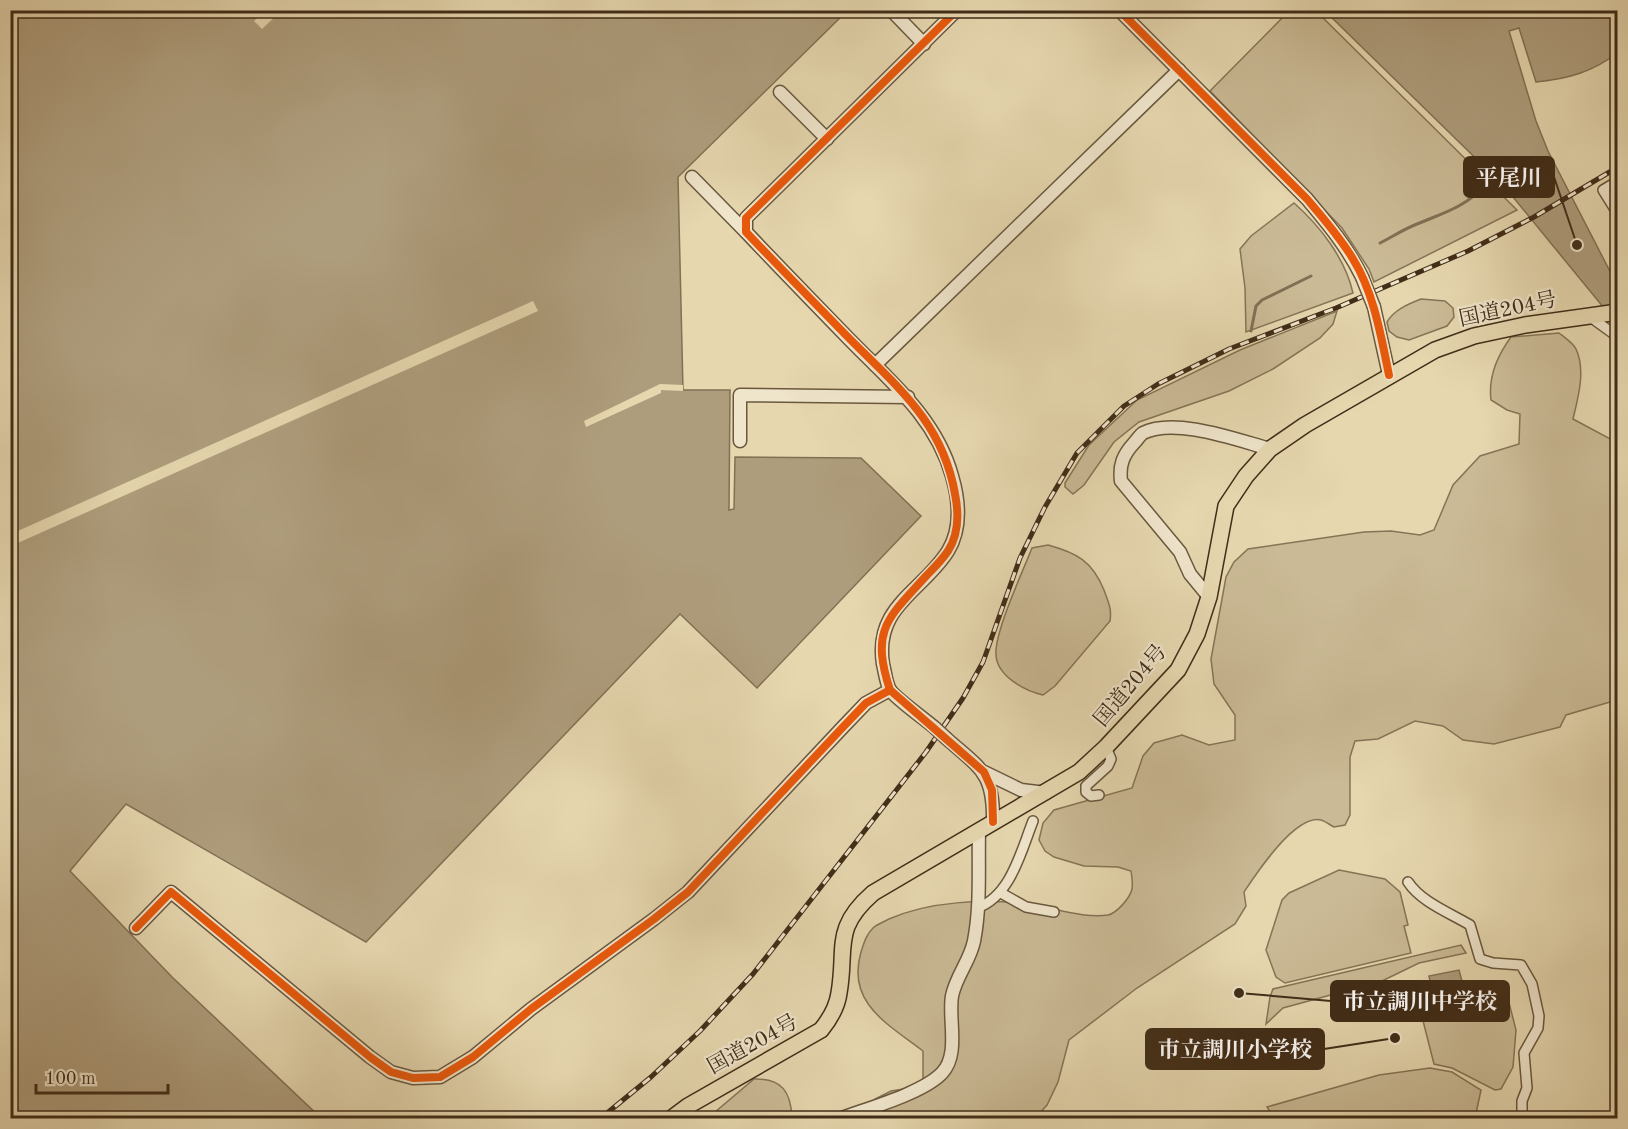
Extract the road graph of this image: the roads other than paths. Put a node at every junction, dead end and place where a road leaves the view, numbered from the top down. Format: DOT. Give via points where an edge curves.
graph roads {
  1 [pos="891,10"];
  2 [pos="957,10"];
  3 [pos="1119,10"];
  4 [pos="924,44"];
  5 [pos="1179,70"];
  6 [pos="780,92"];
  7 [pos="827,139"];
  8 [pos="692,177"];
  9 [pos="1617,181"];
  10 [pos="1617,213"];
  11 [pos="746,232"];
  12 [pos="1617,312"];
  13 [pos="1594,315"];
  14 [pos="1617,337"];
  15 [pos="875,365"];
  16 [pos="1389,375"];
  17 [pos="908,397"];
  18 [pos="740,441"];
  19 [pos="1270,449"];
  20 [pos="1209,597"];
  21 [pos="890,690"];
  22 [pos="1106,747"];
  23 [pos="984,772"];
  24 [pos="1046,793"];
  25 [pos="1100,795"];
  26 [pos="1033,821"];
  27 [pos="993,822"];
  28 [pos="979,830"];
  29 [pos="1408,882"];
  30 [pos="1001,893"];
  31 [pos="977,908"];
  32 [pos="1054,912"];
  33 [pos="136,928"];
  34 [pos="672,1119"];
  35 [pos="842,1119"];
  36 [pos="1522,1119"];
  1 -- 4 [label="street"];
  2 -- 4 [label="street"];
  3 -- 5 [label="street"];
  4 -- 7 [label="street"];
  5 -- 15 [label="street"];
  5 -- 16 [label="street, bridge" via="1307,199 1354,260 1374,307"];
  6 -- 7 [label="street"];
  7 -- 11 [label="street" via="746,218"];
  8 -- 11 [label="street"];
  9 -- 10 [label="street" via="1603,190"];
  11 -- 15 [label="street"];
  12 -- 13 [label="highway, 国道204号"];
  13 -- 14 [label="street"];
  13 -- 16 [label="highway, 国道204号" via="1474,336 1435,350"];
  15 -- 17 [label="street"];
  16 -- 19 [label="highway, 国道204号"];
  17 -- 18 [label="street" via="740,395"];
  17 -- 21 [label="street" via="942,446 959,512 948,551 891,615 885,629 881,649"];
  19 -- 20 [label="highway, 国道204号" via="1226,506"];
  19 -- 20 [label="street" via="1187,428 1164,428 1142,434 1119,467 1121,481 1180,552 1190,574"];
  20 -- 22 [label="highway, 国道204号" via="1197,634 1178,670"];
  21 -- 23 [label="street, bridge"];
  21 -- 33 [label="street" via="866,704 843,727 688,892 473,1057 440,1077 413,1078 391,1072 171,892"];
  22 -- 24 [label="highway, 国道204号" via="1079,772"];
  22 -- 25 [label="street" via="1111,759 1108,766 1086,786 1091,796"];
  23 -- 24 [label="street" via="1021,790"];
  23 -- 27 [label="street" via="992,790"];
  24 -- 27 [label="highway, 国道204号"];
  26 -- 30 [label="street"];
  27 -- 28 [label="highway, 国道204号"];
  28 -- 31 [label="street"];
  28 -- 34 [label="highway, 国道204号" via="859,905 842,941 839,994 833,1014 821,1030"];
  29 -- 36 [label="street" via="1422,896 1470,925 1480,959 1521,965 1532,984 1539,1016 1538,1028 1524,1053 1527,1088"];
  30 -- 31 [label="street"];
  30 -- 32 [label="street" via="1026,907"];
  31 -- 35 [label="street" via="974,940 952,998 951,1052 944,1071 928,1084"];
}
